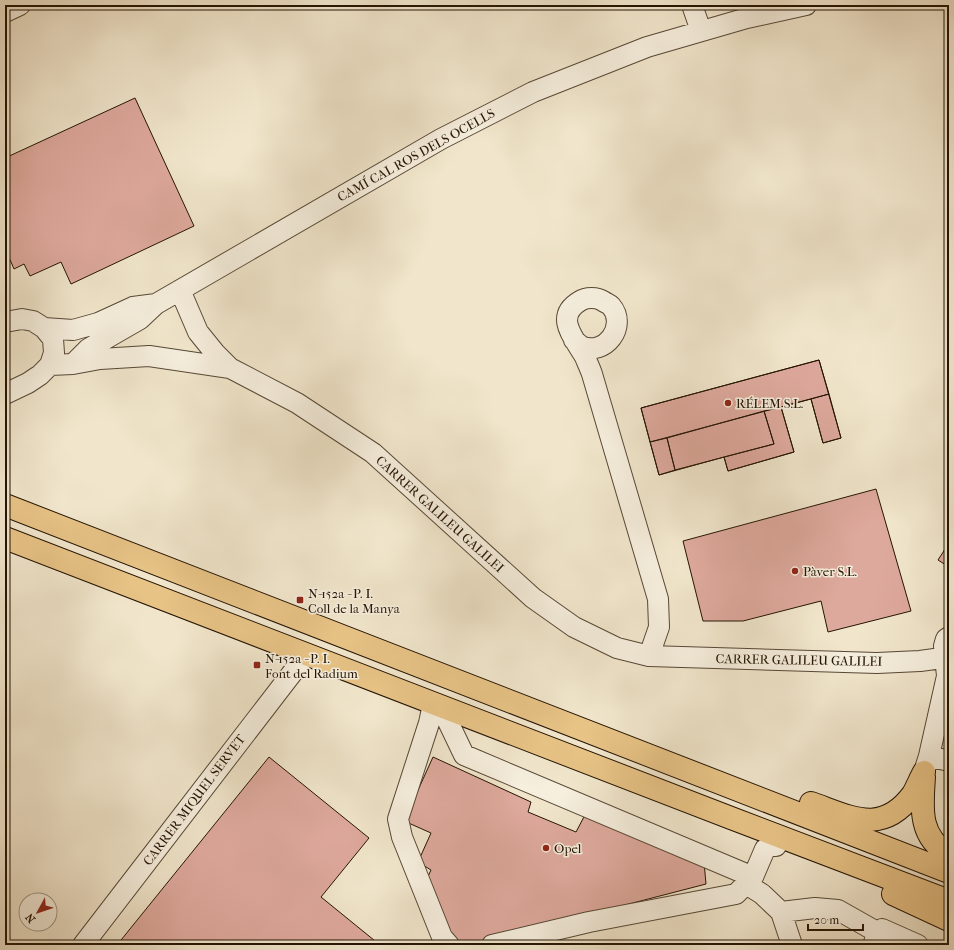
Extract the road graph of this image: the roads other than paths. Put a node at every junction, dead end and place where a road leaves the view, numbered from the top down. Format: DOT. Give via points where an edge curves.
graph roads {
  1 [pos="20,5"];
  2 [pos="692,5"];
  3 [pos="806,5"];
  4 [pos="5,12"];
  5 [pos="701,31"];
  6 [pos="180,290"];
  7 [pos="156,304"];
  8 [pos="5,308"];
  9 [pos="14,321"];
  10 [pos="44,328"];
  11 [pos="574,340"];
  12 [pos="606,343"];
  13 [pos="73,364"];
  14 [pos="50,365"];
  15 [pos="230,368"];
  16 [pos="592,374"];
  17 [pos="5,394"];
  18 [pos="5,505"];
  19 [pos="5,538"];
  20 [pos="949,637"];
  21 [pos="306,655"];
  22 [pos="649,656"];
  23 [pos="947,657"];
  24 [pos="437,705"];
  25 [pos="636,751"];
  26 [pos="949,761"];
  27 [pos="927,764"];
  28 [pos="892,814"];
  29 [pos="731,818"];
  30 [pos="930,837"];
  31 [pos="776,846"];
  32 [pos="949,854"];
  33 [pos="949,872"];
  34 [pos="750,880"];
  35 [pos="949,901"];
  36 [pos="781,912"];
  37 [pos="949,920"];
  38 [pos="875,939"];
  39 [pos="83,945"];
  40 [pos="449,945"];
  41 [pos="492,945"];
  42 [pos="792,945"];
  43 [pos="918,945"];
  1 -- 4 [label="street"];
  2 -- 5 [label="street"];
  3 -- 5 [label="street, CAMÍ CAL ROS DELS OCELLS"];
  5 -- 6 [label="street, CAMÍ CAL ROS DELS OCELLS" via="647,47 534,92 441,139"];
  6 -- 7 [label="street, CAMÍ CAL ROS DELS OCELLS"];
  6 -- 15 [label="street, CARRER GALILEU GALILEI" via="198,332"];
  7 -- 10 [label="street, CAMÍ CAL ROS DELS OCELLS" via="133,307 98,323 73,330"];
  7 -- 13 [label="street, CAMÍ CAL ROS DELS OCELLS" via="140,319 88,349"];
  8 -- 9 [label="street, CAMÍ CAL ROS DELS OCELLS"];
  9 -- 10 [label="street, CAMÍ CAL ROS DELS OCELLS" via="33,322"];
  10 -- 14 [label="street" via="53,339 54,353"];
  11 -- 12 [label="street" via="589,348"];
  11 -- 12 [label="street" via="568,331 568,314 581,300 590,298 600,299 611,306 616,316 617,326 613,336"];
  11 -- 16 [label="street"];
  12 -- 16 [label="street" via="597,356"];
  13 -- 14 [label="street, CARRER GALILEU GALILEI"];
  13 -- 15 [label="street, CARRER GALILEU GALILEI" via="100,359 149,356"];
  14 -- 17 [label="street" via="28,383"];
  15 -- 22 [label="street, CARRER GALILEU GALILEI" via="297,403 373,453 533,598 574,627 617,648"];
  16 -- 22 [label="street" via="658,599 658,627"];
  18 -- 25 [label="highway"];
  19 -- 21 [label="highway"];
  20 -- 23 [label="street" via="945,641"];
  21 -- 24 [label="highway"];
  21 -- 39 [label="street, CARRER MIQUEL SERVET"];
  22 -- 23 [label="street, CARRER GALILEU GALILEI" via="877,663"];
  23 -- 27 [label="street" via="947,676"];
  24 -- 29 [label="highway"];
  24 -- 34 [label="street" via="464,755"];
  24 -- 40 [label="street" via="398,819 402,837 442,937"];
  25 -- 28 [label="highway" via="686,760 854,818 876,820"];
  25 -- 33 [label="highway"];
  26 -- 27 [label="street"];
  27 -- 28 [label="highway" via="914,792"];
  27 -- 30 [label="highway" via="922,802 923,819"];
  28 -- 30 [label="highway" via="910,821"];
  29 -- 31 [label="highway"];
  29 -- 35 [label="highway"];
  30 -- 32 [label="highway"];
  31 -- 34 [label="street" via="765,849"];
  31 -- 37 [label="highway"];
  34 -- 36 [label="street"];
  34 -- 41 [label="street" via="736,894 589,922"];
  36 -- 38 [label="street" via="815,908 838,910"];
  36 -- 42 [label="street"];
  38 -- 43 [label="street" via="882,929"];
}
